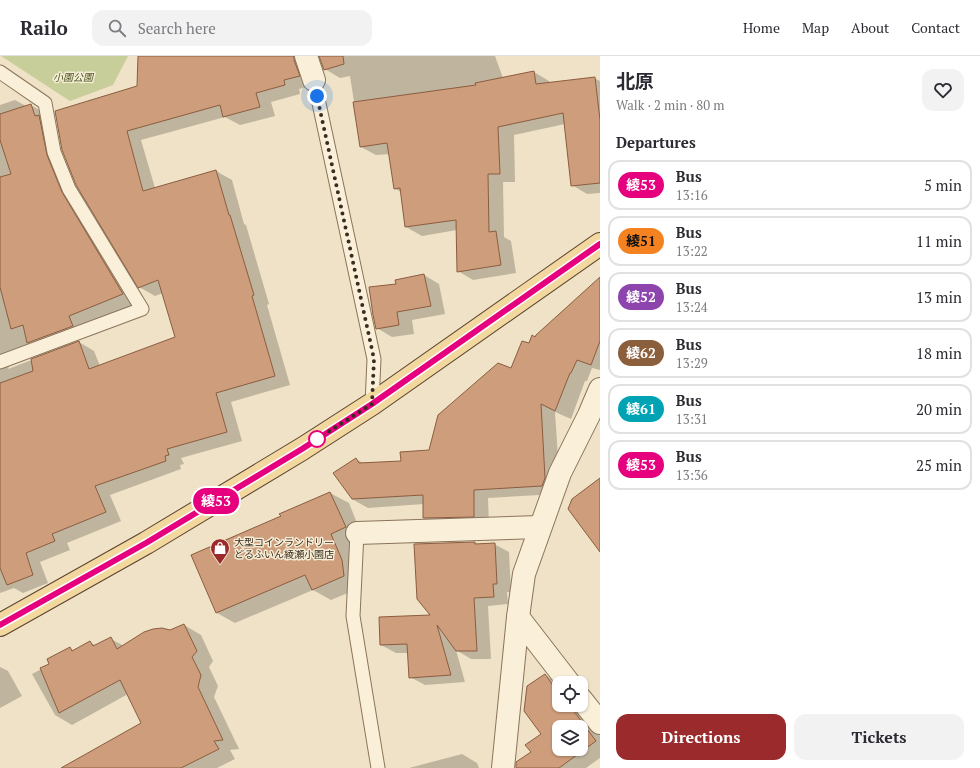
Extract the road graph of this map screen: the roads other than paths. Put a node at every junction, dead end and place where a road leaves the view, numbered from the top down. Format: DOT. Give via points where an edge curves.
graph roads {
  1 [pos="306,56"];
  2 [pos="0,72"];
  3 [pos="314,80"];
  4 [pos="600,244"];
  5 [pos="0,362"];
  6 [pos="600,388"];
  7 [pos="372,404"];
  8 [pos="595,417"];
  9 [pos="540,527"];
  10 [pos="356,533"];
  11 [pos="518,617"];
  12 [pos="0,625"];
  13 [pos="564,676"];
  14 [pos="588,708"];
  15 [pos="600,723"];
  16 [pos="378,768"];
  17 [pos="503,768"];
  1 -- 3 [label="street"];
  2 -- 5 [label="lane" via="45,103 54,152 69,189 142,309"];
  3 -- 7 [label="lane" via="374,359"];
  4 -- 7 [label="main road"];
  6 -- 8 [label="street"];
  7 -- 12 [label="main road" via="146,543"];
  8 -- 9 [label="street" via="560,474"];
  9 -- 10 [label="street"];
  9 -- 11 [label="street" via="524,574"];
  10 -- 16 [label="lane" via="353,616"];
  11 -- 13 [label="street"];
  11 -- 17 [label="street"];
  14 -- 15 [label="street"];
}
